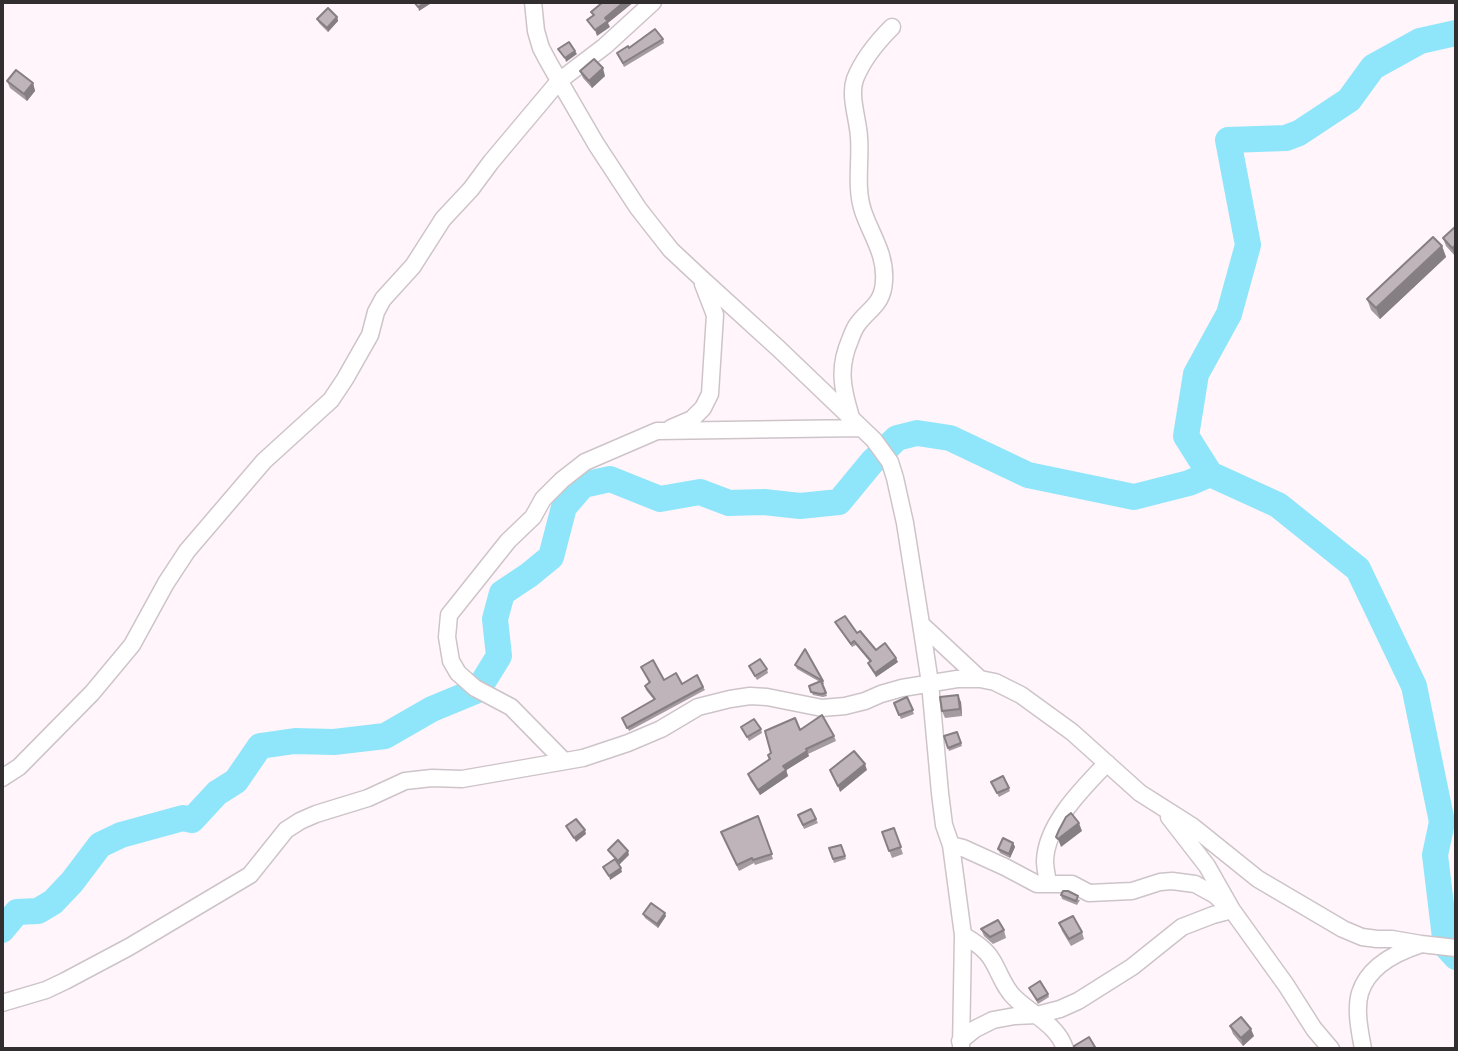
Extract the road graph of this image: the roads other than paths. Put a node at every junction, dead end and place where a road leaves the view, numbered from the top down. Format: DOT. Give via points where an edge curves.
graph roads {
  1 [pos="533,2"];
  2 [pos="653,2"];
  3 [pos="892,27"];
  4 [pos="559,81"];
  5 [pos="701,278"];
  6 [pos="856,423"];
  7 [pos="664,431"];
  8 [pos="921,624"];
  9 [pos="980,679"];
  10 [pos="930,683"];
  11 [pos="563,761"];
  12 [pos="1107,763"];
  13 [pos="2,778"];
  14 [pos="1155,803"];
  15 [pos="951,845"];
  16 [pos="1048,883"];
  17 [pos="1232,910"];
  18 [pos="963,935"];
  19 [pos="1421,944"];
  20 [pos="1456,948"];
  21 [pos="2,1003"];
  22 [pos="1037,1015"];
  23 [pos="960,1045"];
  24 [pos="1065,1049"];
  25 [pos="1331,1049"];
  26 [pos="1363,1049"];
  1 -- 4 [label="street" via="541,48"];
  2 -- 4 [label="street"];
  3 -- 6 [label="street" via="865,61 853,87 860,138 859,195 884,263 881,296 856,325 841,370 843,392"];
  4 -- 5 [label="street" via="638,208 671,250"];
  4 -- 13 [label="street" via="443,219 383,299 370,335 331,400 264,461 193,543 132,645 92,693 19,767"];
  5 -- 6 [label="street"];
  5 -- 7 [label="street" via="715,315 710,394 692,419"];
  6 -- 7 [label="street"];
  6 -- 8 [label="street" via="890,462"];
  7 -- 11 [label="street" via="585,462 562,480 449,615 447,636 458,673 511,707"];
  8 -- 9 [label="street"];
  8 -- 10 [label="street"];
  9 -- 10 [label="street"];
  9 -- 12 [label="street" via="1021,695"];
  10 -- 11 [label="street" via="845,706 822,708 750,696 713,702 628,743"];
  10 -- 15 [label="street" via="944,825"];
  11 -- 21 [label="street" via="462,779 405,780 316,814 286,830 239,882 65,981"];
  12 -- 14 [label="street"];
  12 -- 16 [label="street" via="1073,800 1050,835 1045,861"];
  14 -- 17 [label="street" via="1192,845"];
  14 -- 19 [label="street" via="1258,879 1343,929 1362,937"];
  15 -- 16 [label="street" via="1037,884"];
  15 -- 18 [label="street"];
  16 -- 17 [label="street" via="1072,884 1089,893 1132,891 1160,882 1195,884"];
  17 -- 22 [label="street" via="1182,927 1105,985 1060,1010"];
  17 -- 25 [label="street"];
  18 -- 22 [label="street" via="984,949 1008,991"];
  18 -- 23 [label="street"];
  19 -- 20 [label="street"];
  19 -- 26 [label="street" via="1385,960 1360,992"];
  22 -- 23 [label="street" via="993,1020 975,1029"];
  22 -- 24 [label="street"];
}
